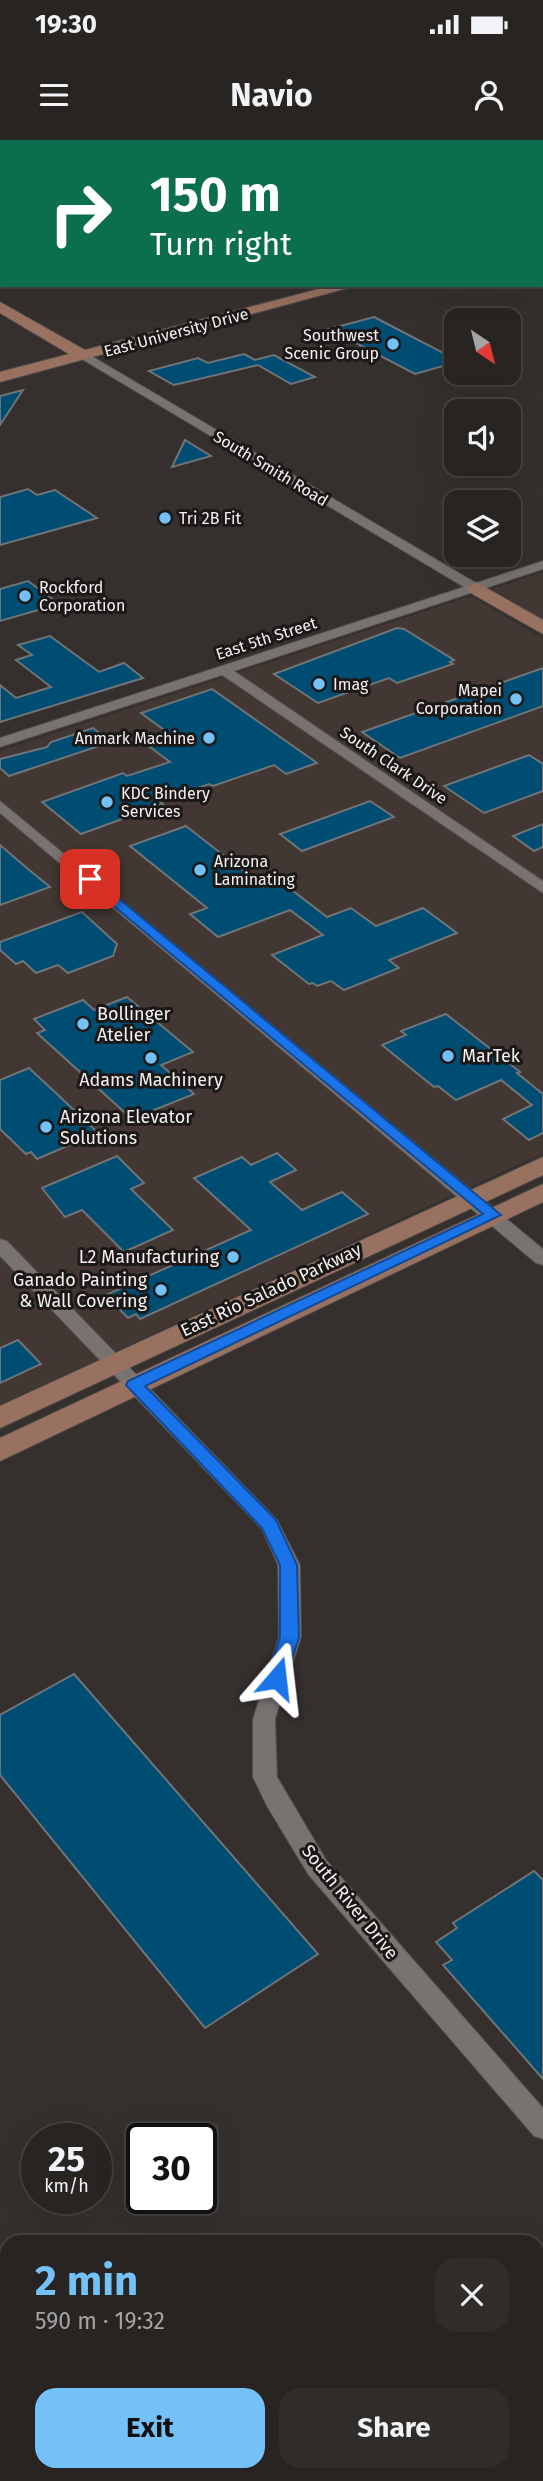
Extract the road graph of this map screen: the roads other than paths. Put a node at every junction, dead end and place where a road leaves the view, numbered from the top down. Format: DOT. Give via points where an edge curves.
graph roads {
  1 [pos="344,287"];
  2 [pos="0,307"];
  3 [pos="84,356"];
  4 [pos="0,377"];
  5 [pos="543,565"];
  6 [pos="476,588"];
  7 [pos="543,628"];
  8 [pos="224,670"];
  9 [pos="0,743"];
  10 [pos="0,805"];
  11 [pos="543,888"];
  12 [pos="543,1165"];
  13 [pos="543,1192"];
  14 [pos="483,1206"];
  15 [pos="0,1245"];
  16 [pos="543,1259"];
  17 [pos="113,1364"];
  18 [pos="134,1385"];
  19 [pos="0,1418"];
  20 [pos="10,1445"];
  21 [pos="543,2127"];
  1 -- 3 [label="main road, East University Drive"];
  2 -- 3 [label="main road, South Smith Road"];
  3 -- 4 [label="main road, East University Drive"];
  3 -- 6 [label="street, South Smith Road"];
  5 -- 6 [label="street, East 5th Street"];
  6 -- 7 [label="main road, South Smith Road"];
  6 -- 8 [label="street, East 5th Street"];
  8 -- 9 [label="street, East 5th Street"];
  8 -- 11 [label="street, South Clark Drive"];
  10 -- 14 [label="street"];
  12 -- 14 [label="main road, East Rio Salado Parkway"];
  13 -- 14 [label="main road, East Rio Salado Parkway"];
  14 -- 16 [label="street"];
  14 -- 17 [label="main road, East Rio Salado Parkway"];
  14 -- 18 [label="main road, East Rio Salado Parkway"];
  15 -- 17 [label="street, South River Drive"];
  17 -- 18 [label="street, South River Drive"];
  17 -- 19 [label="main road, East Rio Salado Parkway"];
  18 -- 20 [label="main road, East Rio Salado Parkway"];
  18 -- 21 [label="street, South River Drive" via="270,1525 289,1565 289,1637 264,1719 265,1777 275,1799 317,1867"];
}
